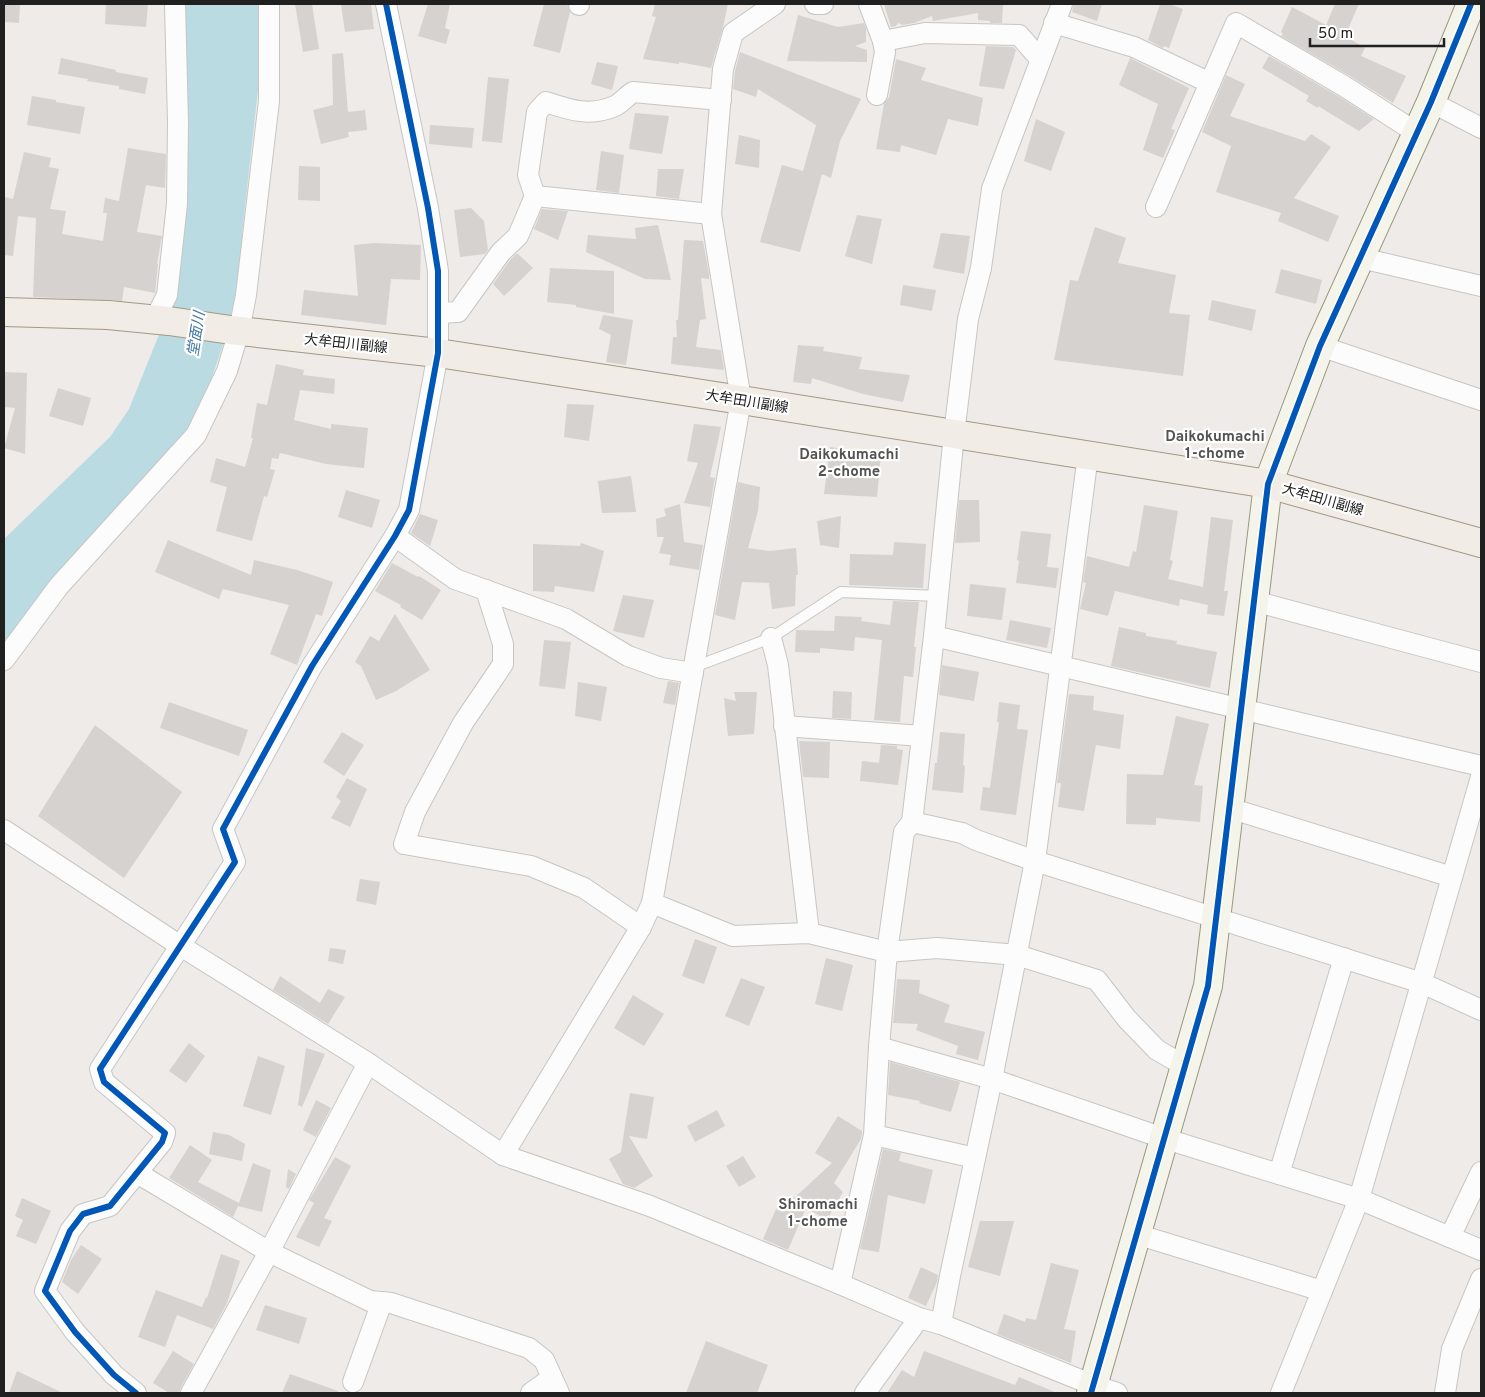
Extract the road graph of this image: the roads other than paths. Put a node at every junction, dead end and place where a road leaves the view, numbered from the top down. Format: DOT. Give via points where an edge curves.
graph roads {
  1 [pos="175,4"];
  2 [pos="269,4"];
  3 [pos="386,4"];
  4 [pos="815,4"];
  5 [pos="823,4"];
  6 [pos="869,4"];
  7 [pos="1062,4"];
  8 [pos="1471,4"];
  9 [pos="768,5"];
  10 [pos="1054,23"];
  11 [pos="883,41"];
  12 [pos="1040,59"];
  13 [pos="1210,83"];
  14 [pos="877,95"];
  15 [pos="721,100"];
  16 [pos="1431,102"];
  17 [pos="1481,128"];
  18 [pos="1417,133"];
  19 [pos="535,196"];
  20 [pos="1156,208"];
  21 [pos="711,214"];
  22 [pos="1361,258"];
  23 [pos="1481,286"];
  24 [pos="4,312"];
  25 [pos="438,313"];
  26 [pos="162,320"];
  27 [pos="235,330"];
  28 [pos="1320,346"];
  29 [pos="438,353"];
  30 [pos="741,400"];
  31 [pos="1481,400"];
  32 [pos="954,434"];
  33 [pos="1088,455"];
  34 [pos="1268,484"];
  35 [pos="395,536"];
  36 [pos="1481,543"];
  37 [pos="486,590"];
  38 [pos="938,596"];
  39 [pos="1254,601"];
  40 [pos="934,636"];
  41 [pos="771,638"];
  42 [pos="4,660"];
  43 [pos="1481,662"];
  44 [pos="1060,666"];
  45 [pos="694,670"];
  46 [pos="1240,710"];
  47 [pos="784,726"];
  48 [pos="922,736"];
  49 [pos="1481,766"];
  50 [pos="1481,777"];
  51 [pos="1229,808"];
  52 [pos="912,822"];
  53 [pos="4,830"];
  54 [pos="1036,861"];
  55 [pos="1452,877"];
  56 [pos="652,903"];
  57 [pos="1215,917"];
  58 [pos="642,927"];
  59 [pos="809,933"];
  60 [pos="179,946"];
  61 [pos="887,952"];
  62 [pos="1017,955"];
  63 [pos="1344,958"];
  64 [pos="1422,982"];
  65 [pos="1481,1010"];
  66 [pos="879,1047"];
  67 [pos="368,1063"];
  68 [pos="1185,1066"];
  69 [pos="992,1079"];
  70 [pos="874,1135"];
  71 [pos="1163,1138"];
  72 [pos="502,1155"];
  73 [pos="975,1158"];
  74 [pos="1481,1172"];
  75 [pos="137,1173"];
  76 [pos="1279,1174"];
  77 [pos="1359,1199"];
  78 [pos="1136,1234"];
  79 [pos="1450,1237"];
  80 [pos="1481,1250"];
  81 [pos="269,1252"];
  82 [pos="1481,1279"];
  83 [pos="840,1284"];
  84 [pos="1322,1291"];
  85 [pos="382,1302"];
  86 [pos="919,1318"];
  87 [pos="941,1324"];
  88 [pos="353,1382"];
  89 [pos="556,1386"];
  90 [pos="1100,1391"];
  91 [pos="136,1393"];
  92 [pos="191,1393"];
  93 [pos="530,1393"];
  94 [pos="865,1393"];
  95 [pos="1281,1393"];
  96 [pos="1445,1393"];
  1 -- 26 [label="street" via="177,204"];
  2 -- 27 [label="street" via="269,101 246,295"];
  3 -- 25 [label="street" via="428,208 438,271"];
  4 -- 5 [label="street"];
  6 -- 11 [label="street"];
  7 -- 10 [label="street"];
  8 -- 16 [label="street"];
  9 -- 15 [label="street" via="733,33"];
  10 -- 12 [label="street"];
  10 -- 13 [label="street" via="1134,47"];
  11 -- 12 [label="street" via="925,34 1019,34"];
  11 -- 14 [label="street" via="885,52"];
  12 -- 32 [label="street" via="992,189 981,268 968,319"];
  13 -- 18 [label="street" via="1236,23"];
  13 -- 20 [label="street"];
  15 -- 19 [label="street" via="633,92 616,106 595,112 574,111 546,102 537,112 528,175"];
  15 -- 21 [label="street"];
  16 -- 17 [label="street"];
  16 -- 18 [label="street"];
  18 -- 22 [label="street"];
  19 -- 21 [label="street"];
  19 -- 25 [label="street" via="518,236 501,252 458,312"];
  21 -- 30 [label="street"];
  22 -- 23 [label="street"];
  22 -- 28 [label="street"];
  24 -- 26 [label="main road, 大牟田川副線"];
  25 -- 29 [label="street"];
  26 -- 27 [label="main road, 大牟田川副線"];
  27 -- 29 [label="main road, 大牟田川副線"];
  27 -- 42 [label="street" via="227,371 196,435 59,586"];
  28 -- 31 [label="street"];
  28 -- 34 [label="street"];
  29 -- 30 [label="main road, 大牟田川副線"];
  29 -- 35 [label="street" via="409,510"];
  30 -- 32 [label="main road, 大牟田川副線"];
  30 -- 45 [label="street"];
  32 -- 33 [label="main road, 大牟田川副線"];
  32 -- 38 [label="street"];
  33 -- 34 [label="main road, 大牟田川副線"];
  33 -- 44 [label="street"];
  34 -- 36 [label="main road, 大牟田川副線"];
  34 -- 39 [label="street"];
  35 -- 37 [label="street" via="455,579"];
  35 -- 60 [label="street" via="312,666 223,829 235,862"];
  37 -- 45 [label="street" via="566,620 628,656 661,668"];
  37 -- 58 [label="street" via="503,644 503,664 463,723 415,812 404,844 531,866 584,888"];
  38 -- 40 [label="street"];
  38 -- 41 [label="lane" via="841,592"];
  39 -- 43 [label="street"];
  39 -- 46 [label="street"];
  40 -- 44 [label="street"];
  40 -- 48 [label="street"];
  41 -- 45 [label="lane"];
  41 -- 47 [label="street" via="778,665"];
  44 -- 46 [label="street"];
  44 -- 54 [label="street"];
  45 -- 56 [label="street"];
  46 -- 49 [label="street"];
  46 -- 51 [label="street"];
  47 -- 48 [label="street"];
  47 -- 59 [label="street"];
  48 -- 52 [label="street"];
  50 -- 55 [label="street"];
  51 -- 55 [label="street"];
  51 -- 57 [label="street"];
  52 -- 54 [label="street" via="962,833"];
  52 -- 61 [label="street" via="904,832"];
  53 -- 60 [label="street"];
  54 -- 57 [label="street"];
  54 -- 62 [label="street"];
  55 -- 64 [label="street"];
  56 -- 58 [label="street"];
  56 -- 59 [label="street" via="733,936"];
  57 -- 63 [label="street"];
  57 -- 68 [label="street" via="1208,986"];
  58 -- 72 [label="street"];
  59 -- 61 [label="street"];
  60 -- 67 [label="street"];
  60 -- 75 [label="street" via="100,1069 104,1082 165,1133 162,1142"];
  61 -- 62 [label="street" via="937,948"];
  61 -- 66 [label="street"];
  62 -- 68 [label="street" via="1097,980 1127,1019 1157,1050"];
  62 -- 69 [label="street"];
  63 -- 64 [label="street"];
  63 -- 76 [label="street"];
  64 -- 65 [label="street"];
  64 -- 77 [label="street"];
  66 -- 69 [label="street"];
  66 -- 70 [label="street"];
  67 -- 72 [label="street"];
  67 -- 81 [label="street"];
  68 -- 71 [label="street"];
  69 -- 71 [label="street"];
  69 -- 73 [label="street"];
  70 -- 73 [label="street"];
  70 -- 83 [label="street"];
  71 -- 76 [label="street"];
  71 -- 78 [label="street"];
  72 -- 83 [label="street" via="650,1206"];
  73 -- 87 [label="street"];
  74 -- 79 [label="street"];
  75 -- 81 [label="street"];
  75 -- 91 [label="street" via="110,1206 83,1214 70,1230 45,1291 75,1332 114,1376"];
  76 -- 77 [label="street"];
  77 -- 79 [label="street"];
  77 -- 84 [label="street"];
  78 -- 84 [label="street"];
  78 -- 90 [label="street"];
  79 -- 80 [label="street"];
  81 -- 85 [label="street" via="370,1301"];
  81 -- 92 [label="street"];
  82 -- 96 [label="street" via="1452,1349"];
  83 -- 86 [label="street"];
  84 -- 95 [label="street"];
  85 -- 88 [label="street"];
  85 -- 89 [label="street" via="529,1348 544,1360"];
  86 -- 87 [label="street"];
  86 -- 94 [label="street"];
  87 -- 90 [label="street"];
  89 -- 93 [label="street"];
}
